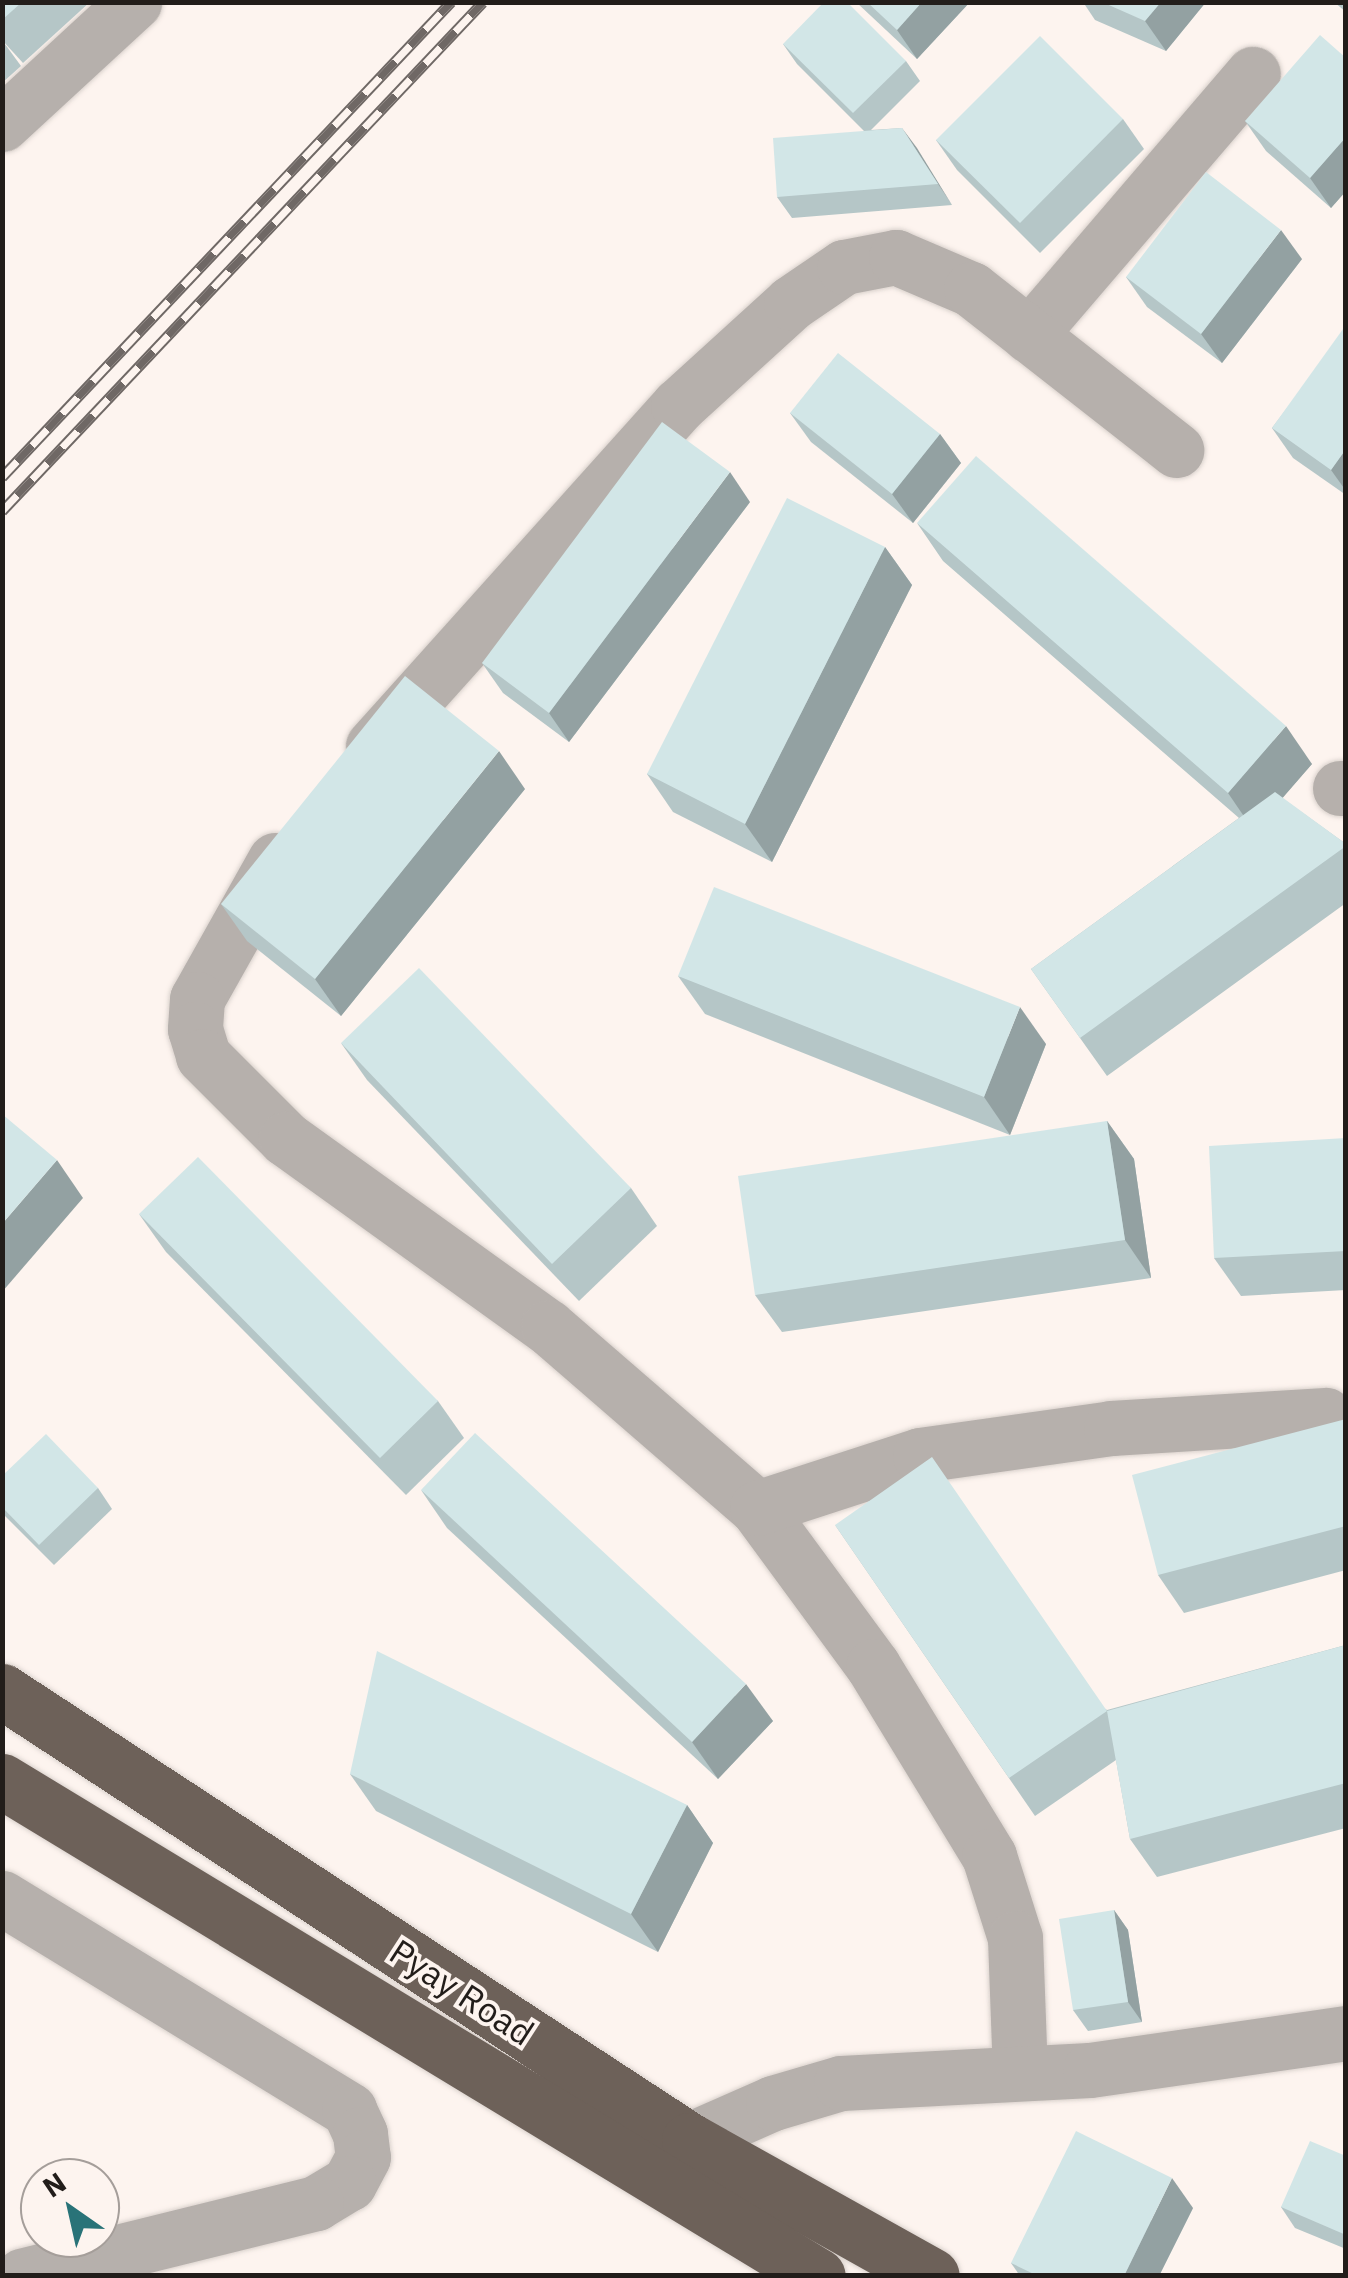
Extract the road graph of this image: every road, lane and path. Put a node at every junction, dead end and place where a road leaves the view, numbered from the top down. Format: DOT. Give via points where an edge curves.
graph roads {
  1 [pos="134,2"];
  2 [pos="1253,74"];
  3 [pos="2,124"];
  4 [pos="1029,335"];
  5 [pos="1176,450"];
  6 [pos="1326,1415"];
  7 [pos="757,1508"];
  8 [pos="2,1691"];
  9 [pos="2,1781"];
  10 [pos="2,1898"];
  11 [pos="1346,2033"];
  12 [pos="1020,2072"];
  13 [pos="678,2164"];
  14 [pos="98,2265"];
  15 [pos="22,2276"];
  16 [pos="818,2276"];
  17 [pos="932,2276"];
  1 -- 3 [label="street"];
  2 -- 4 [label="street"];
  4 -- 5 [label="street"];
  4 -- 7 [label="street" via="971,288 896,256 844,267 791,303 678,406 281,850 197,999 195,1029 203,1056 286,1139 548,1328"];
  6 -- 7 [label="street" via="1111,1428 920,1455"];
  7 -- 12 [label="street" via="872,1666 989,1856 1015,1938"];
  8 -- 13 [label="highway, Pyay Road"];
  9 -- 13 [label="highway, Pyay Road"];
  10 -- 14 [label="street" via="349,2110 360,2134 363,2157 349,2183 316,2203"];
  11 -- 12 [label="street" via="1090,2070"];
  12 -- 13 [label="street" via="840,2083 773,2102"];
  13 -- 16 [label="highway, Pyay Road"];
  13 -- 17 [label="highway, Pyay Road"];
  14 -- 15 [label="street"];
}
